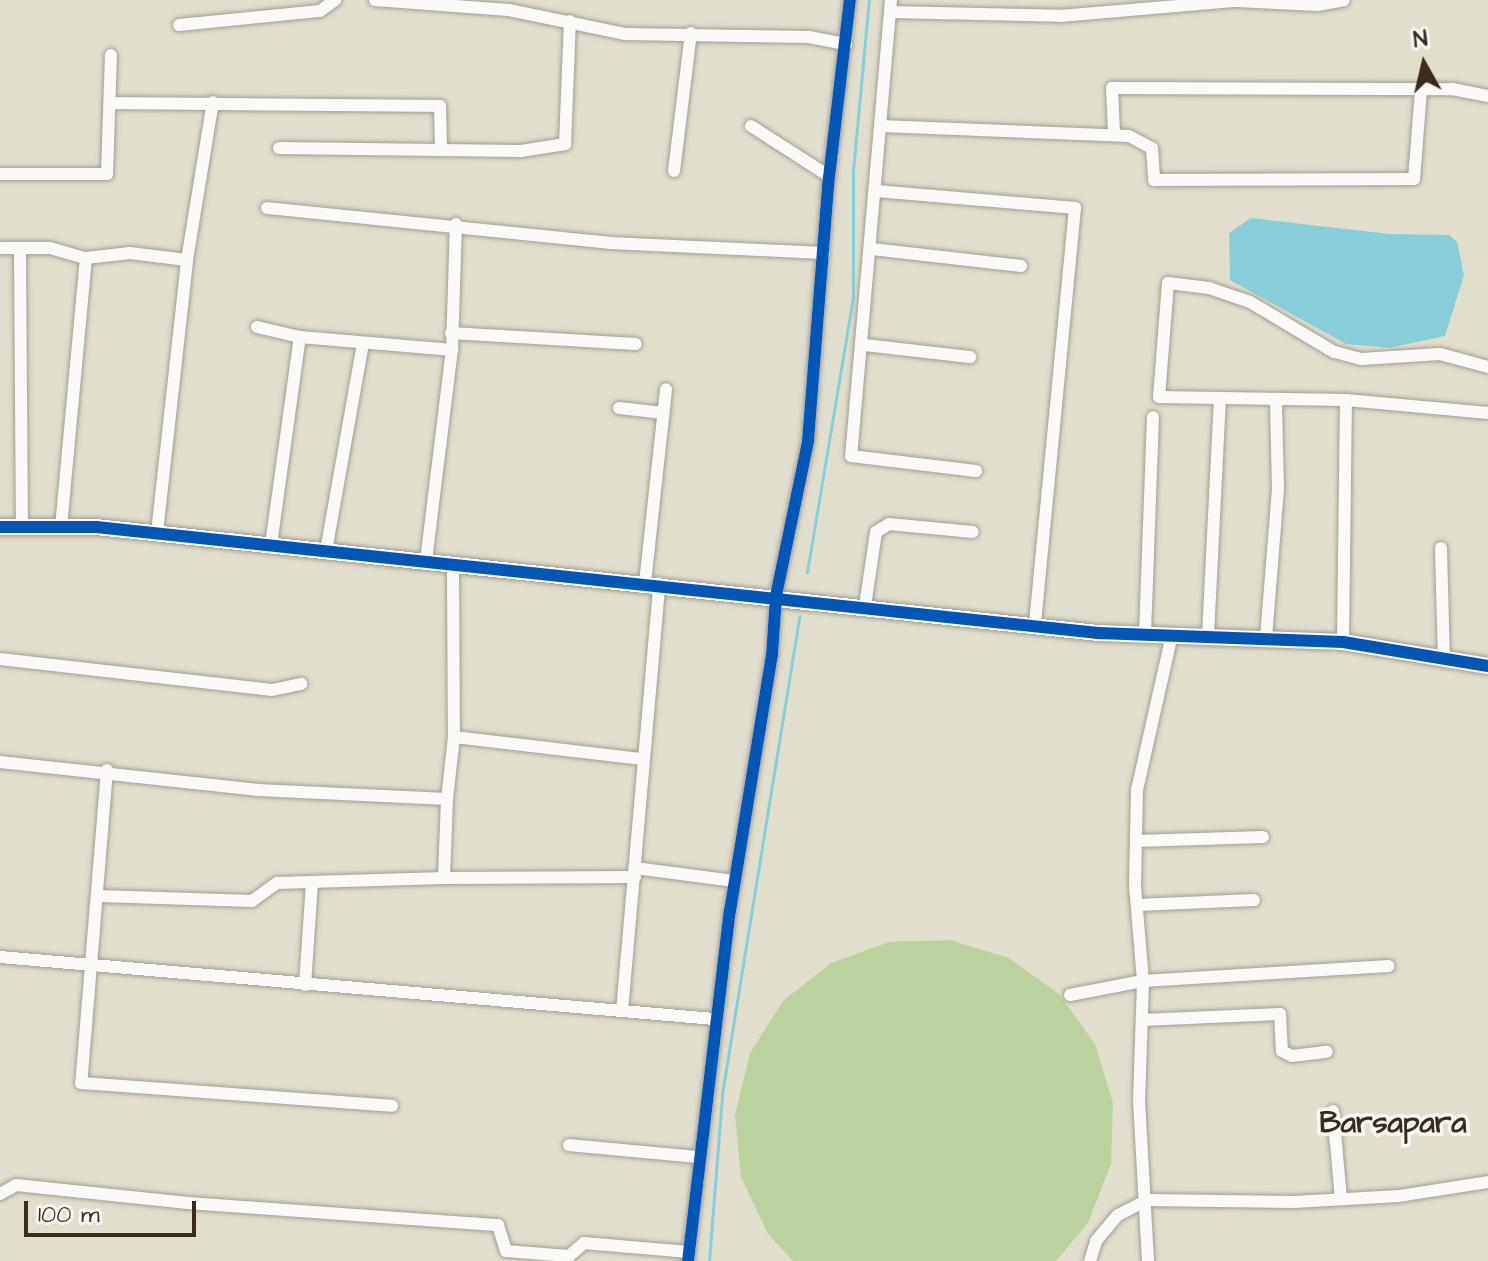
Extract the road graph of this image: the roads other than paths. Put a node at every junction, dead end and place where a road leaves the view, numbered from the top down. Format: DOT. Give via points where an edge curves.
graph roads {
  1 [pos="335,0"];
  2 [pos="375,0"];
  3 [pos="850,0"];
  4 [pos="1236,0"];
  5 [pos="1344,0"];
  6 [pos="890,6"];
  7 [pos="570,21"];
  8 [pos="179,25"];
  9 [pos="691,33"];
  10 [pos="846,44"];
  11 [pos="111,55"];
  12 [pos="1421,90"];
  13 [pos="1488,96"];
  14 [pos="213,102"];
  15 [pos="111,103"];
  16 [pos="751,126"];
  17 [pos="881,126"];
  18 [pos="1114,133"];
  19 [pos="441,146"];
  20 [pos="279,148"];
  21 [pos="674,171"];
  22 [pos="0,174"];
  23 [pos="829,176"];
  24 [pos="876,191"];
  25 [pos="267,208"];
  26 [pos="456,224"];
  27 [pos="0,248"];
  28 [pos="872,249"];
  29 [pos="20,251"];
  30 [pos="824,253"];
  31 [pos="86,258"];
  32 [pos="187,260"];
  33 [pos="1021,266"];
  34 [pos="257,327"];
  35 [pos="451,333"];
  36 [pos="300,337"];
  37 [pos="363,343"];
  38 [pos="636,344"];
  39 [pos="864,345"];
  40 [pos="452,350"];
  41 [pos="970,357"];
  42 [pos="1488,367"];
  43 [pos="666,389"];
  44 [pos="1220,400"];
  45 [pos="1276,400"];
  46 [pos="1346,400"];
  47 [pos="619,408"];
  48 [pos="664,413"];
  49 [pos="1488,413"];
  50 [pos="1153,417"];
  51 [pos="976,471"];
  52 [pos="0,527"];
  53 [pos="22,527"];
  54 [pos="61,527"];
  55 [pos="973,532"];
  56 [pos="157,533"];
  57 [pos="271,545"];
  58 [pos="1441,548"];
  59 [pos="326,551"];
  60 [pos="426,561"];
  61 [pos="453,565"];
  62 [pos="652,584"];
  63 [pos="776,596"];
  64 [pos="865,606"];
  65 [pos="1035,625"];
  66 [pos="1145,634"];
  67 [pos="1172,635"];
  68 [pos="1208,635"];
  69 [pos="1266,638"];
  70 [pos="1343,642"];
  71 [pos="0,659"];
  72 [pos="1444,660"];
  73 [pos="1488,666"];
  74 [pos="301,684"];
  75 [pos="454,737"];
  76 [pos="641,759"];
  77 [pos="0,762"];
  78 [pos="107,770"];
  79 [pos="447,799"];
  80 [pos="1263,837"];
  81 [pos="1136,841"];
  82 [pos="635,872"];
  83 [pos="444,878"];
  84 [pos="734,881"];
  85 [pos="312,882"];
  86 [pos="99,896"];
  87 [pos="1254,900"];
  88 [pos="1137,905"];
  89 [pos="0,957"];
  90 [pos="1389,966"];
  91 [pos="93,968"];
  92 [pos="1143,981"];
  93 [pos="305,985"];
  94 [pos="1070,995"];
  95 [pos="622,1011"];
  96 [pos="714,1019"];
  97 [pos="1142,1020"];
  98 [pos="1327,1052"];
  99 [pos="392,1106"];
  100 [pos="1333,1111"];
  101 [pos="569,1145"];
  102 [pos="699,1157"];
  103 [pos="1488,1182"];
  104 [pos="0,1194"];
  105 [pos="1341,1199"];
  106 [pos="1147,1200"];
  107 [pos="688,1257"];
  108 [pos="1090,1261"];
  109 [pos="1148,1261"];
  1 -- 8 [label="street" via="320,11"];
  2 -- 7 [label="street" via="509,10"];
  3 -- 10 [label="street"];
  4 -- 5 [label="street" via="1317,5"];
  4 -- 6 [label="street" via="1060,16"];
  6 -- 17 [label="street"];
  7 -- 9 [label="street" via="625,34"];
  7 -- 19 [label="street" via="565,144 521,151"];
  9 -- 10 [label="street" via="809,37"];
  9 -- 21 [label="street"];
  10 -- 23 [label="street"];
  11 -- 15 [label="street"];
  12 -- 13 [label="street"];
  12 -- 18 [label="street" via="1112,88"];
  12 -- 18 [label="street" via="1414,179 1154,180 1152,148 1144,140"];
  14 -- 15 [label="street"];
  14 -- 19 [label="street" via="440,106"];
  14 -- 32 [label="street"];
  15 -- 22 [label="street" via="107,174"];
  16 -- 23 [label="street"];
  17 -- 18 [label="street"];
  17 -- 24 [label="street"];
  19 -- 20 [label="street"];
  23 -- 30 [label="street"];
  24 -- 28 [label="street"];
  24 -- 65 [label="street" via="1075,208"];
  25 -- 26 [label="street"];
  26 -- 30 [label="street" via="610,243"];
  26 -- 35 [label="street"];
  27 -- 29 [label="street"];
  28 -- 33 [label="street"];
  28 -- 39 [label="street"];
  29 -- 31 [label="street" via="50,248"];
  29 -- 53 [label="street"];
  30 -- 63 [label="street" via="808,441"];
  31 -- 32 [label="street" via="130,253"];
  31 -- 54 [label="street"];
  32 -- 56 [label="street"];
  34 -- 36 [label="street"];
  35 -- 38 [label="street"];
  35 -- 40 [label="street"];
  36 -- 37 [label="street"];
  36 -- 57 [label="street"];
  37 -- 40 [label="street"];
  37 -- 59 [label="street"];
  39 -- 41 [label="street"];
  39 -- 51 [label="street" via="851,456"];
  40 -- 60 [label="street"];
  42 -- 44 [label="street" via="1440,354 1361,359 1334,352 1250,302 1209,288 1168,283 1159,397"];
  43 -- 48 [label="street"];
  44 -- 45 [label="street"];
  44 -- 68 [label="street"];
  45 -- 46 [label="street"];
  45 -- 69 [label="street" via="1278,490"];
  46 -- 49 [label="street"];
  46 -- 70 [label="street"];
  47 -- 48 [label="street"];
  48 -- 62 [label="street"];
  50 -- 66 [label="street"];
  52 -- 53 [label="street"];
  53 -- 54 [label="street"];
  54 -- 56 [label="street"];
  55 -- 64 [label="street" via="889,524 876,532"];
  56 -- 57 [label="street"];
  57 -- 59 [label="street"];
  58 -- 72 [label="street"];
  59 -- 60 [label="street"];
  60 -- 61 [label="street"];
  61 -- 62 [label="street"];
  61 -- 75 [label="street"];
  62 -- 63 [label="street"];
  62 -- 76 [label="street"];
  63 -- 64 [label="street"];
  63 -- 84 [label="street" via="772,655"];
  64 -- 65 [label="street"];
  65 -- 66 [label="street"];
  66 -- 67 [label="street"];
  67 -- 68 [label="street"];
  67 -- 81 [label="street" via="1137,786"];
  68 -- 69 [label="street"];
  69 -- 70 [label="street"];
  70 -- 72 [label="street"];
  71 -- 74 [label="street" via="272,690"];
  72 -- 73 [label="street"];
  75 -- 76 [label="street"];
  75 -- 79 [label="street"];
  76 -- 82 [label="street"];
  77 -- 78 [label="street"];
  78 -- 79 [label="street" via="258,790"];
  78 -- 86 [label="street"];
  79 -- 83 [label="street"];
  80 -- 81 [label="street"];
  81 -- 88 [label="street"];
  82 -- 83 [label="street"];
  82 -- 84 [label="street"];
  82 -- 95 [label="street"];
  83 -- 85 [label="street"];
  84 -- 96 [label="street"];
  85 -- 86 [label="street" via="277,883 252,901"];
  85 -- 93 [label="street"];
  86 -- 91 [label="street"];
  87 -- 88 [label="street"];
  88 -- 92 [label="street"];
  89 -- 91 [label="street"];
  90 -- 92 [label="street"];
  91 -- 93 [label="street"];
  91 -- 99 [label="street" via="80,1074 88,1087"];
  92 -- 94 [label="street"];
  92 -- 97 [label="street"];
  93 -- 95 [label="street"];
  95 -- 96 [label="street"];
  96 -- 102 [label="street"];
  97 -- 98 [label="street" via="1280,1014 1282,1051 1292,1056"];
  97 -- 106 [label="street" via="1139,1102"];
  100 -- 105 [label="street"];
  101 -- 102 [label="street"];
  102 -- 107 [label="street"];
  103 -- 105 [label="street"];
  104 -- 107 [label="street" via="16,1185 498,1225 506,1251 569,1256 584,1243"];
  105 -- 106 [label="street"];
  106 -- 108 [label="street" via="1118,1215 1096,1241"];
  106 -- 109 [label="street"];
}
